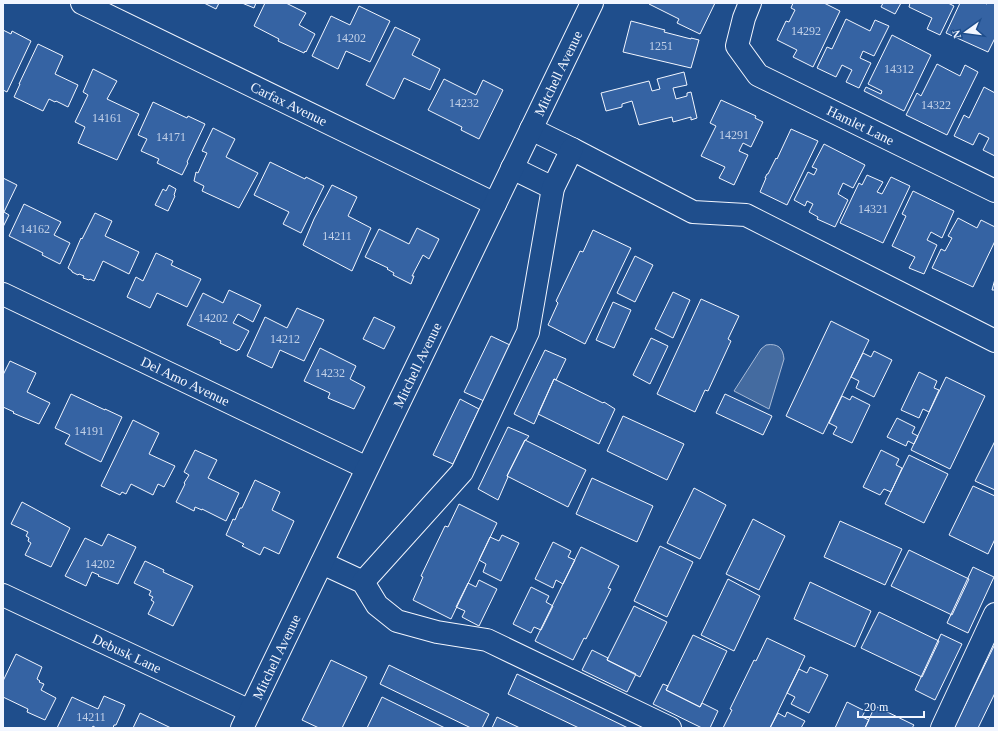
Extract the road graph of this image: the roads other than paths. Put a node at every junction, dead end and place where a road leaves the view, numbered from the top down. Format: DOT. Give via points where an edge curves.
graph roads {
  1 [pos="82,3"];
  2 [pos="592,3"];
  3 [pos="750,3"];
  4 [pos="531,129"];
  5 [pos="572,149"];
  6 [pos="512,168"];
  7 [pos="553,188"];
  8 [pos="995,191"];
  9 [pos="495,204"];
  10 [pos="3,294"];
  11 [pos="995,341"];
  12 [pos="367,468"];
  13 [pos="322,563"];
  14 [pos="363,582"];
  15 [pos="3,595"];
  16 [pos="995,614"];
  17 [pos="246,720"];
  18 [pos="670,728"];
  19 [pos="942,728"];
  1 -- 9 [label="street, Carfax Avenue"];
  2 -- 4 [label="street, Mitchell Avenue"];
  3 -- 8 [label="street, Hamlet Lane" via="737,46 758,75"];
  4 -- 5 [label="street"];
  4 -- 6 [label="street, Mitchell Avenue"];
  5 -- 7 [label="street"];
  5 -- 11 [label="street" via="693,212 746,215"];
  6 -- 7 [label="street"];
  6 -- 9 [label="street, Mitchell Avenue"];
  7 -- 14 [label="street" via="528,332 462,472"];
  9 -- 12 [label="street, Mitchell Avenue"];
  10 -- 12 [label="street, Del Amo Avenue"];
  12 -- 13 [label="street, Mitchell Avenue"];
  13 -- 14 [label="street"];
  13 -- 17 [label="street, Mitchell Avenue"];
  14 -- 18 [label="street" via="377,605 397,621 437,632 487,640"];
  15 -- 17 [label="street, Debusk Lane"];
  16 -- 19 [label="street"];
}
